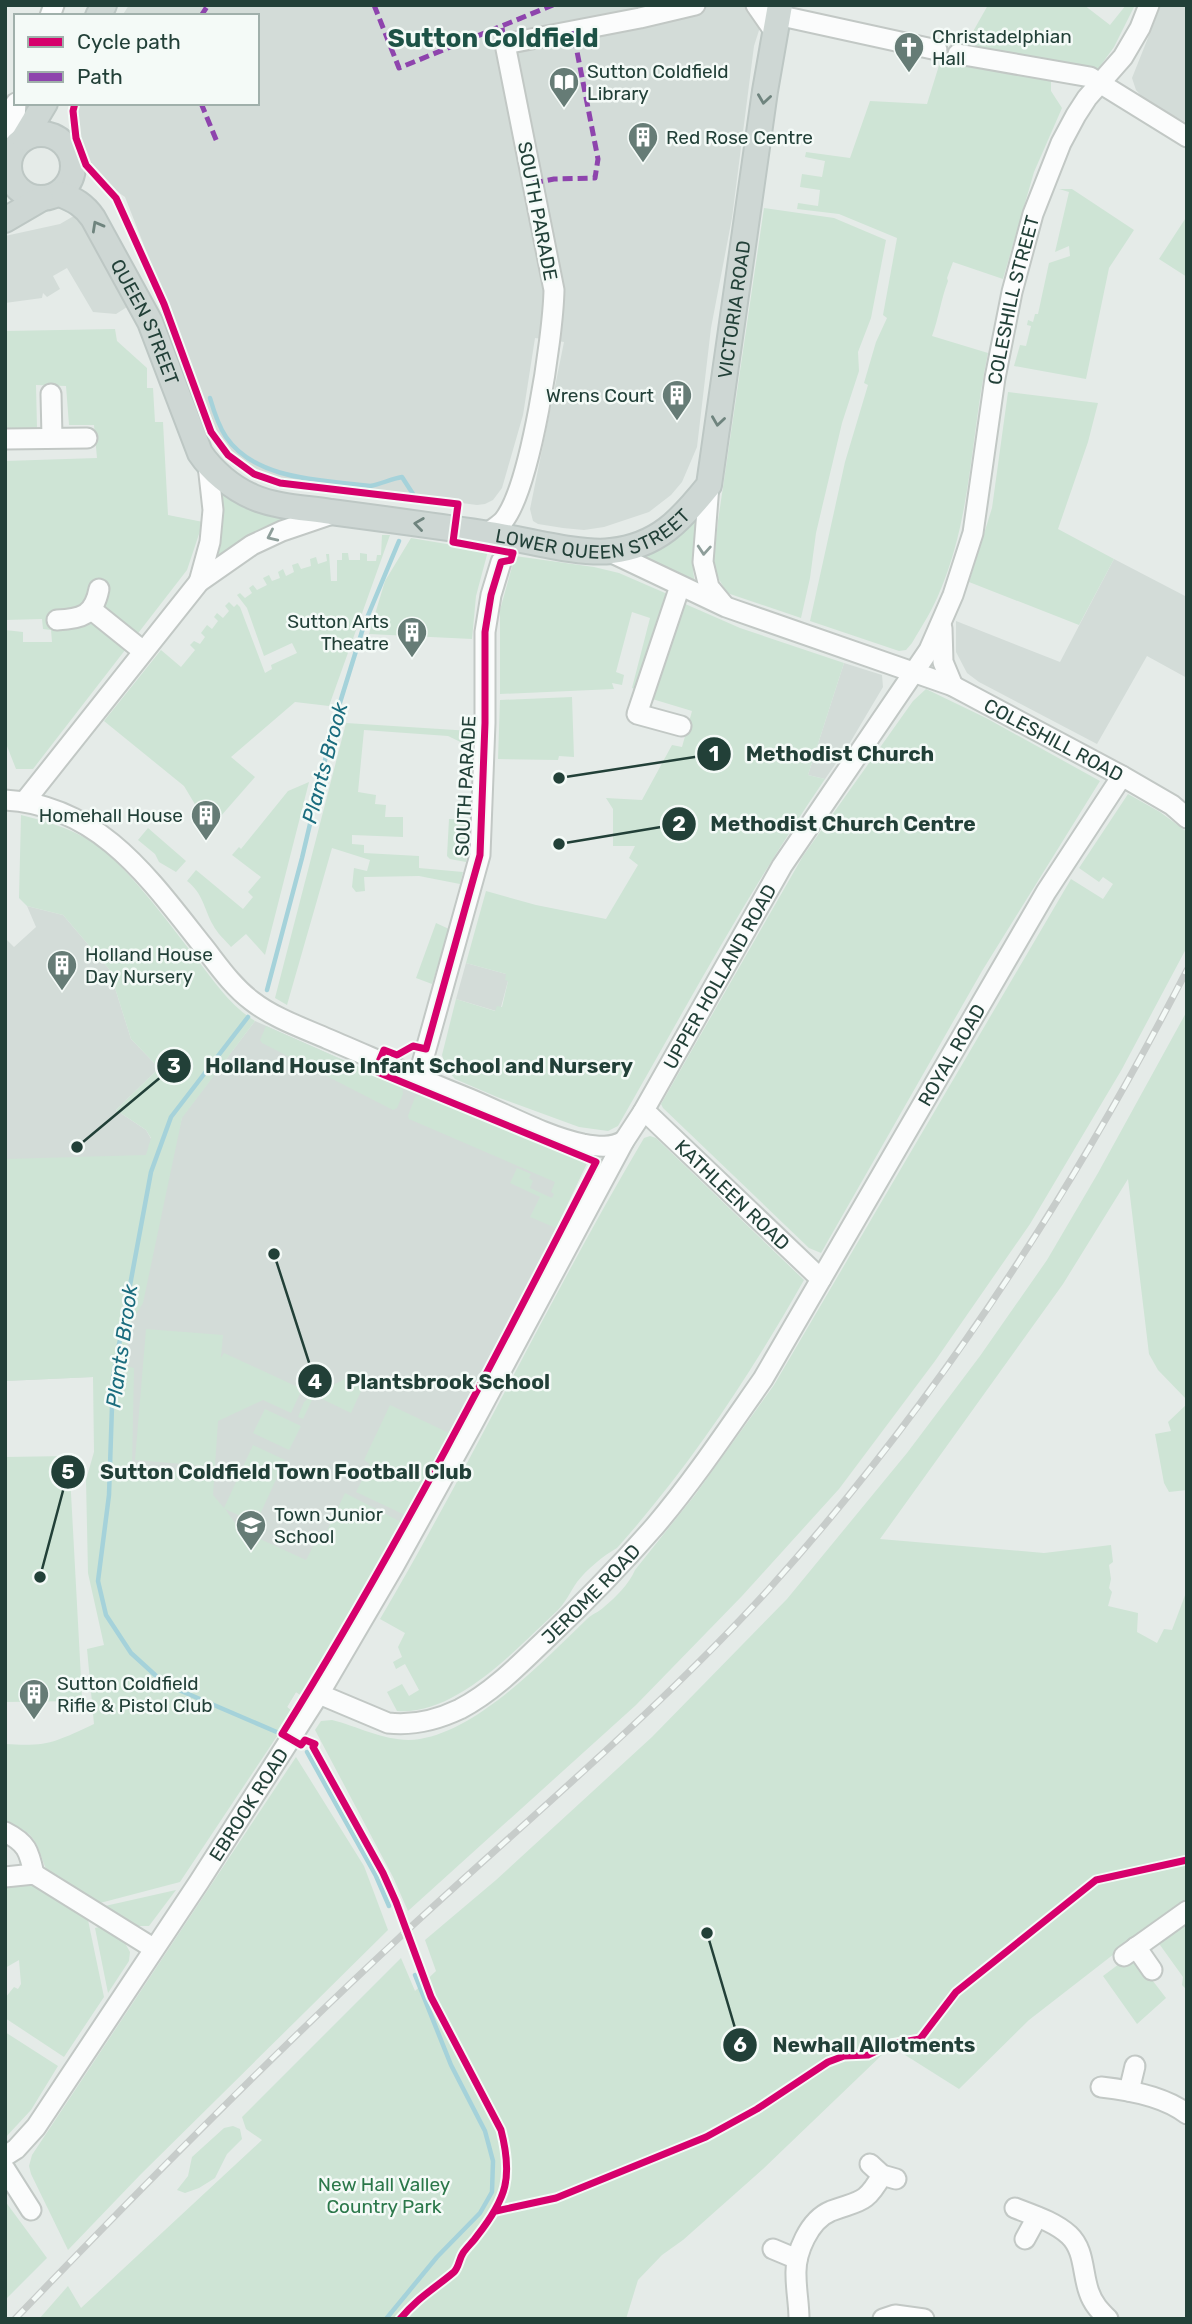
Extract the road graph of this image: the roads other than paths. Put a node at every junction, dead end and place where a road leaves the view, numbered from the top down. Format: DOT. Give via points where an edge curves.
graph roads {
  1 [pos="695,5"];
  2 [pos="1149,5"];
  3 [pos="772,14"];
  4 [pos="937,50"];
  5 [pos="958,54"];
  6 [pos="1101,83"];
  7 [pos="16,105"];
  8 [pos="45,105"];
  9 [pos="1187,137"];
  10 [pos="12,157"];
  11 [pos="50,196"];
  12 [pos="5,220"];
  13 [pos="51,394"];
  14 [pos="52,438"];
  15 [pos="88,438"];
  16 [pos="5,439"];
  17 [pos="208,465"];
  18 [pos="709,485"];
  19 [pos="514,501"];
  20 [pos="336,512"];
  21 [pos="487,534"];
  22 [pos="539,542"];
  23 [pos="610,552"];
  24 [pos="501,562"];
  25 [pos="198,582"];
  26 [pos="680,586"];
  27 [pos="99,589"];
  28 [pos="726,607"];
  29 [pos="92,610"];
  30 [pos="57,620"];
  31 [pos="943,620"];
  32 [pos="143,651"];
  33 [pos="915,672"];
  34 [pos="953,686"];
  35 [pos="681,726"];
  36 [pos="1122,776"];
  37 [pos="10,795"];
  38 [pos="1187,817"];
  39 [pos="418,1078"];
  40 [pos="643,1112"];
  41 [pos="624,1141"];
  42 [pos="821,1279"];
  43 [pos="786,1339"];
  44 [pos="319,1693"];
  45 [pos="5,1832"];
  46 [pos="34,1874"];
  47 [pos="5,1877"];
  48 [pos="1187,1911"];
  49 [pos="153,1948"];
  50 [pos="1152,1970"];
  51 [pos="1135,2067"];
  52 [pos="1101,2087"];
  53 [pos="1129,2091"];
  54 [pos="1187,2114"];
  55 [pos="5,2156"];
  56 [pos="5,2169"];
  57 [pos="883,2173"];
  58 [pos="1015,2208"];
  59 [pos="31,2210"];
  60 [pos="1037,2217"];
  61 [pos="1025,2239"];
  62 [pos="773,2249"];
  63 [pos="797,2259"];
  64 [pos="799,2319"];
  65 [pos="883,2319"];
  66 [pos="924,2319"];
  67 [pos="1108,2319"];
  1 -- 19 [label="street, SOUTH PARADE" via="505,44 554,290 540,402"];
  2 -- 6 [label="street, COLESHILL STREET" via="1123,57"];
  3 -- 4 [label="street"];
  3 -- 18 [label="main road, VICTORIA ROAD, one-way"];
  5 -- 6 [label="street"];
  6 -- 9 [label="street"];
  6 -- 31 [label="street, COLESHILL STREET" via="1061,143 1033,214 995,378 973,533"];
  7 -- 10 [label="street"];
  8 -- 10 [label="main road"];
  10 -- 11 [label="main road" via="12,182 18,190 29,197"];
  10 -- 11 [label="main road" via="35,133 56,138 69,151 72,177"];
  11 -- 12 [label="main road"];
  17 -- 11 [label="main road, QUEEN STREET, one-way" via="193,439 150,322 86,207"];
  13 -- 14 [label="street"];
  14 -- 15 [label="street"];
  14 -- 16 [label="street"];
  17 -- 20 [label="main road, LOWER QUEEN STREET" via="253,497"];
  17 -- 25 [label="street, LOWER QUEEN STREET" via="213,510 210,542"];
  18 -- 23 [label="main road, LOWER QUEEN STREET" via="664,534"];
  18 -- 28 [label="street, VICTORIA ROAD, one-way" via="703,562 709,587"];
  19 -- 21 [label="street, SOUTH PARADE" via="503,521"];
  19 -- 22 [label="street" via="516,522"];
  21 -- 20 [label="main road, LOWER QUEEN STREET, one-way"];
  20 -- 25 [label="street, LOWER QUEEN STREET, one-way" via="252,545"];
  21 -- 22 [label="main road, LOWER QUEEN STREET"];
  22 -- 23 [label="main road, LOWER QUEEN STREET"];
  23 -- 26 [label="street"];
  24 -- 39 [label="street, SOUTH PARADE" via="485,632 480,855"];
  25 -- 32 [label="street, LOWER QUEEN STREET"];
  26 -- 28 [label="street"];
  26 -- 35 [label="street" via="637,714"];
  27 -- 29 [label="street"];
  28 -- 33 [label="street"];
  29 -- 30 [label="street" via="75,619"];
  29 -- 32 [label="street"];
  31 -- 33 [label="street, COLESHILL STREET"];
  31 -- 34 [label="street, COLESHILL STREET" via="943,662"];
  32 -- 37 [label="street, LOWER QUEEN STREET"];
  33 -- 34 [label="street, COLESHILL ROAD"];
  33 -- 40 [label="street, UPPER HOLLAND ROAD" via="782,866"];
  34 -- 36 [label="street, COLESHILL ROAD"];
  36 -- 38 [label="street, COLESHILL ROAD"];
  36 -- 42 [label="street, ROYAL ROAD" via="1046,892"];
  37 -- 39 [label="street" via="70,815 100,832 131,859 232,982 258,1006"];
  39 -- 41 [label="street" via="564,1138 605,1147"];
  40 -- 41 [label="street, UPPER HOLLAND ROAD"];
  40 -- 42 [label="street, KATHLEEN ROAD"];
  41 -- 44 [label="street, EBROOK ROAD" via="411,1535"];
  42 -- 43 [label="street, ROYAL ROAD"];
  43 -- 44 [label="street, JEROME ROAD" via="710,1455 656,1525 580,1606 489,1689 461,1708 408,1725 388,1723"];
  44 -- 49 [label="street, EBROOK ROAD"];
  45 -- 46 [label="street" via="26,1847"];
  46 -- 47 [label="street"];
  46 -- 49 [label="street"];
  48 -- 50 [label="street" via="1130,1952"];
  49 -- 55 [label="street, EBROOK ROAD" via="36,2127"];
  51 -- 53 [label="street"];
  52 -- 53 [label="street"];
  53 -- 54 [label="street" via="1177,2106"];
  56 -- 59 [label="street"];
  57 -- 63 [label="street" via="864,2200 829,2212 811,2227"];
  58 -- 60 [label="street"];
  60 -- 61 [label="street"];
  60 -- 67 [label="street" via="1072,2237 1080,2250 1091,2299"];
  62 -- 63 [label="street"];
  63 -- 64 [label="street"];
  65 -- 66 [label="street" via="895,2315"];
}
